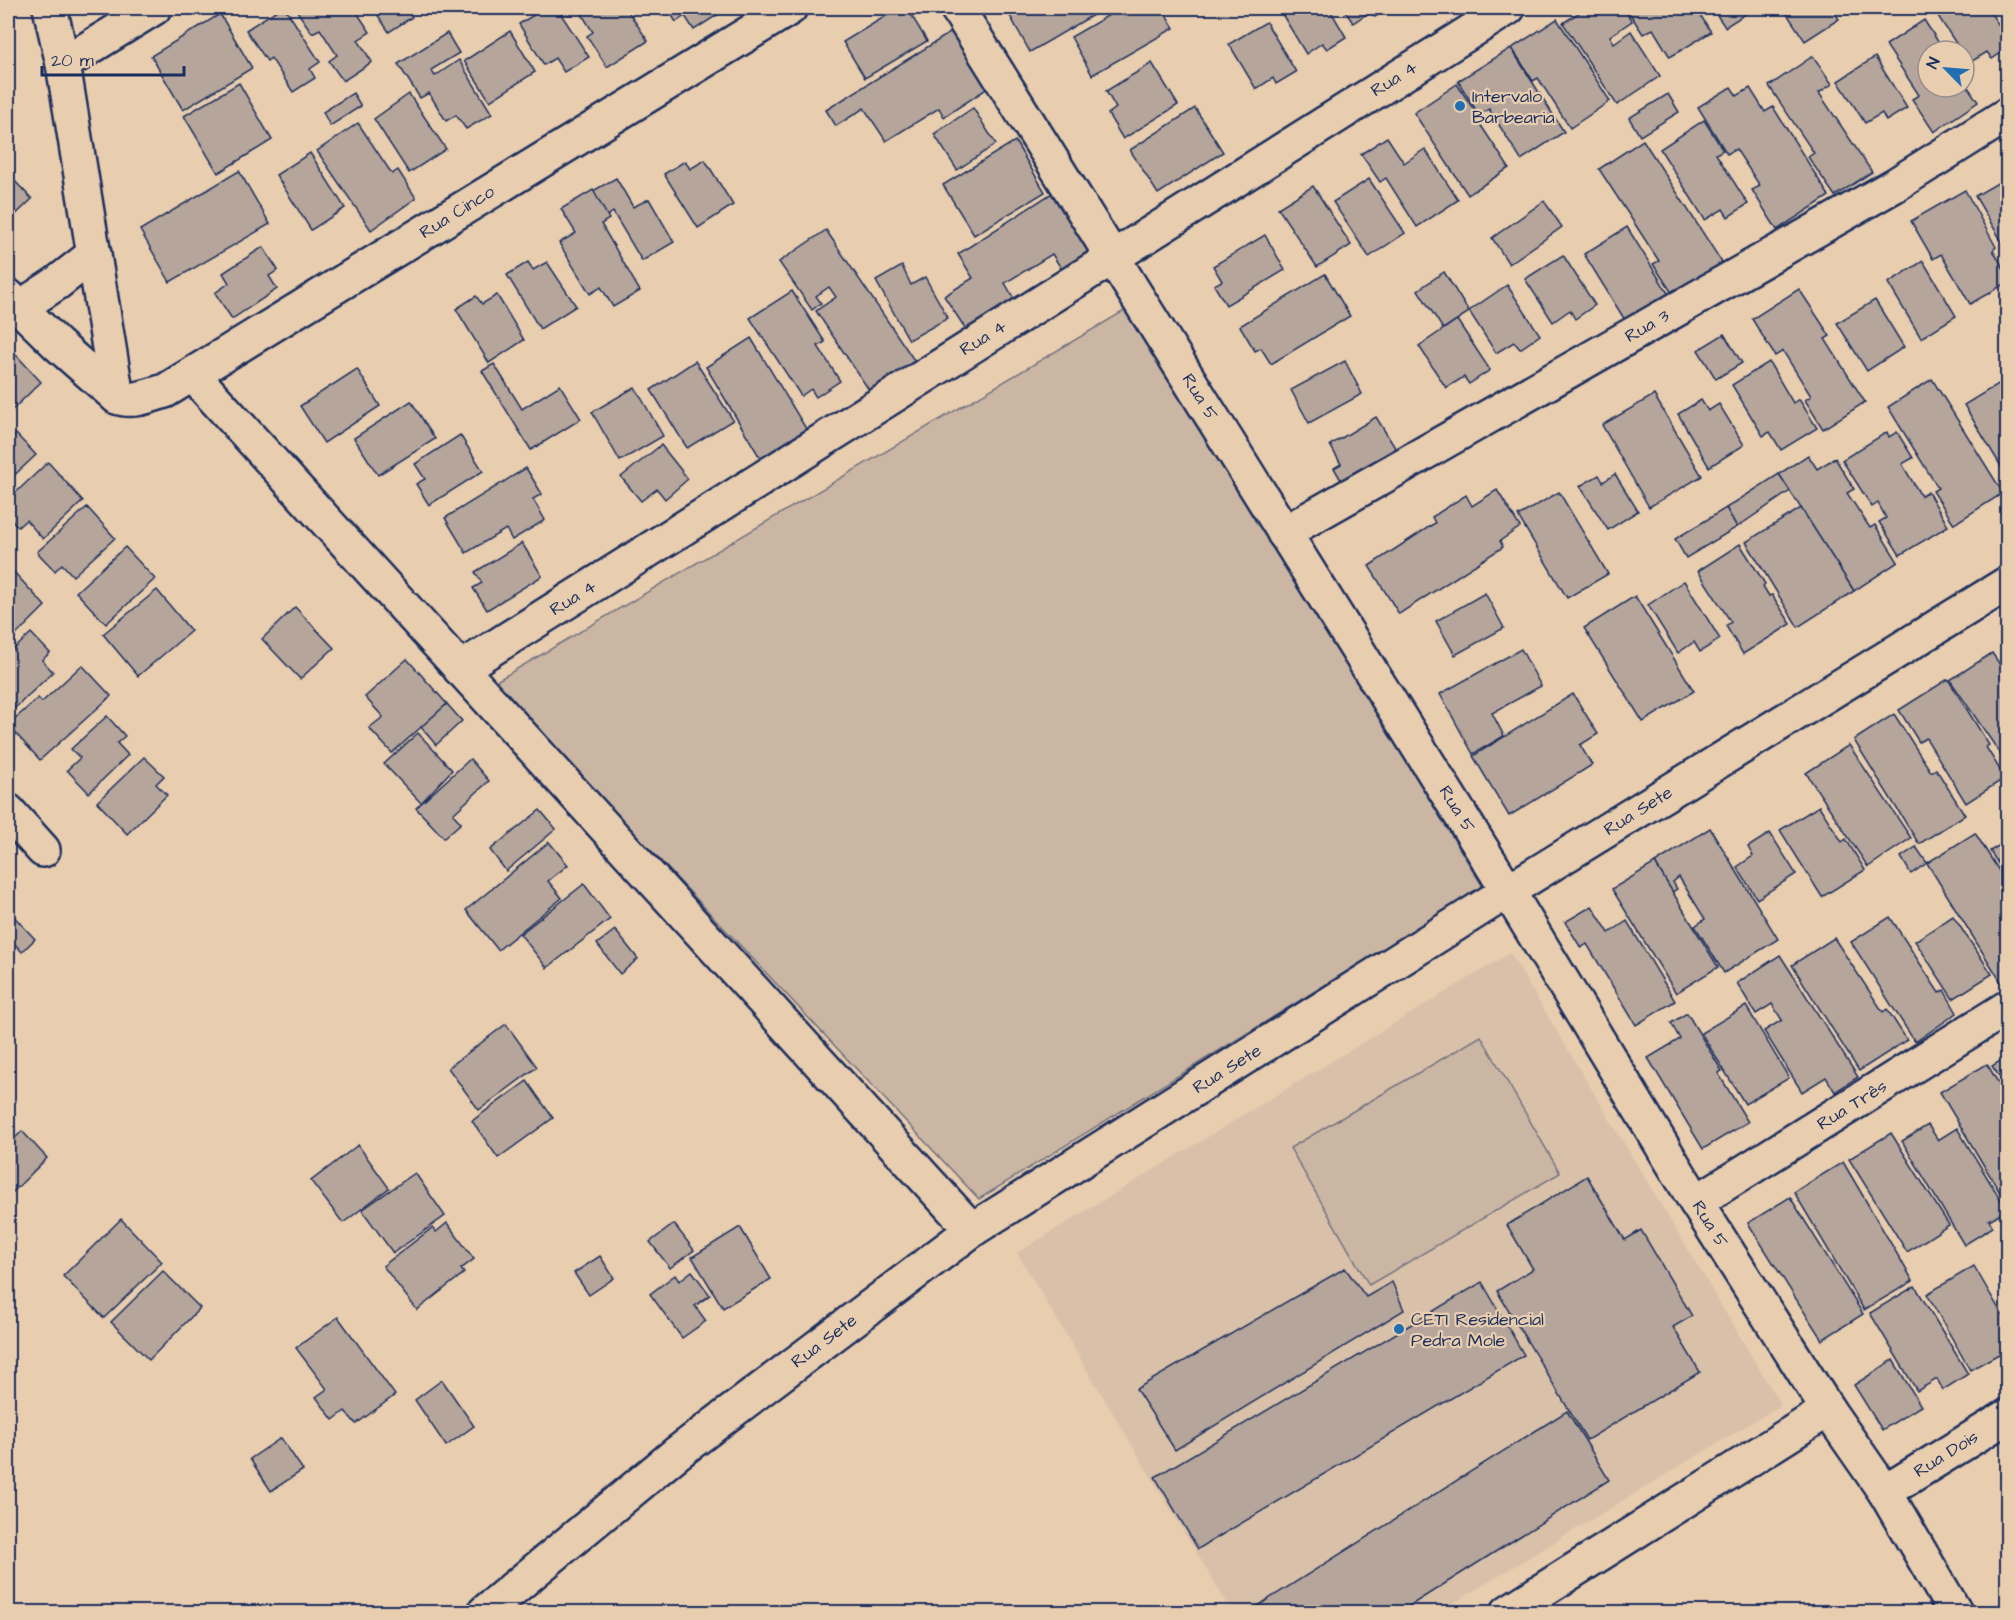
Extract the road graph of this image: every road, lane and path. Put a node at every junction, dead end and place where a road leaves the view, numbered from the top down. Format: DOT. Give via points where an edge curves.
graph roads {
  1 [pos="50,8"];
  2 [pos="154,8"];
  3 [pos="790,8"];
  4 [pos="957,8"];
  5 [pos="1508,8"];
  6 [pos="63,64"];
  7 [pos="2007,114"];
  8 [pos="94,254"];
  9 [pos="1113,256"];
  10 [pos="13,302"];
  11 [pos="192,375"];
  12 [pos="117,397"];
  13 [pos="1284,533"];
  14 [pos="2007,583"];
  15 [pos="460,669"];
  16 [pos="8,811"];
  17 [pos="43,850"];
  18 [pos="1508,891"];
  19 [pos="2007,1007"];
  20 [pos="1696,1202"];
  21 [pos="972,1230"];
  22 [pos="1828,1410"];
  23 [pos="2007,1416"];
  24 [pos="1885,1492"];
  25 [pos="485,1612"];
  26 [pos="1508,1612"];
  27 [pos="1955,1612"];
  1 -- 6 [label="street"];
  2 -- 6 [label="street"];
  3 -- 11 [label="street, Rua Cinco"];
  4 -- 9 [label="street, Rua 5"];
  5 -- 9 [label="street, Rua 4"];
  6 -- 8 [label="street"];
  7 -- 13 [label="street, Rua 3" via="1884,191"];
  8 -- 10 [label="street" via="57,283"];
  8 -- 12 [label="street"];
  9 -- 13 [label="street, Rua 5"];
  9 -- 15 [label="street, Rua 4"];
  10 -- 12 [label="street"];
  11 -- 12 [label="street, Rua Cinco" via="165,391 135,400"];
  11 -- 15 [label="street"];
  13 -- 18 [label="street, Rua 5"];
  14 -- 18 [label="street, Rua Sete"];
  15 -- 21 [label="street"];
  16 -- 17 [label="street"];
  18 -- 20 [label="street, Rua 5"];
  18 -- 21 [label="street, Rua Sete"];
  19 -- 20 [label="street, Rua Três"];
  20 -- 22 [label="street, Rua 5"];
  21 -- 25 [label="street, Rua Sete" via="677,1453"];
  22 -- 24 [label="street, Rua 5"];
  22 -- 26 [label="street"];
  23 -- 24 [label="street, Rua Dois"];
  24 -- 27 [label="street, Rua 5"];
}
